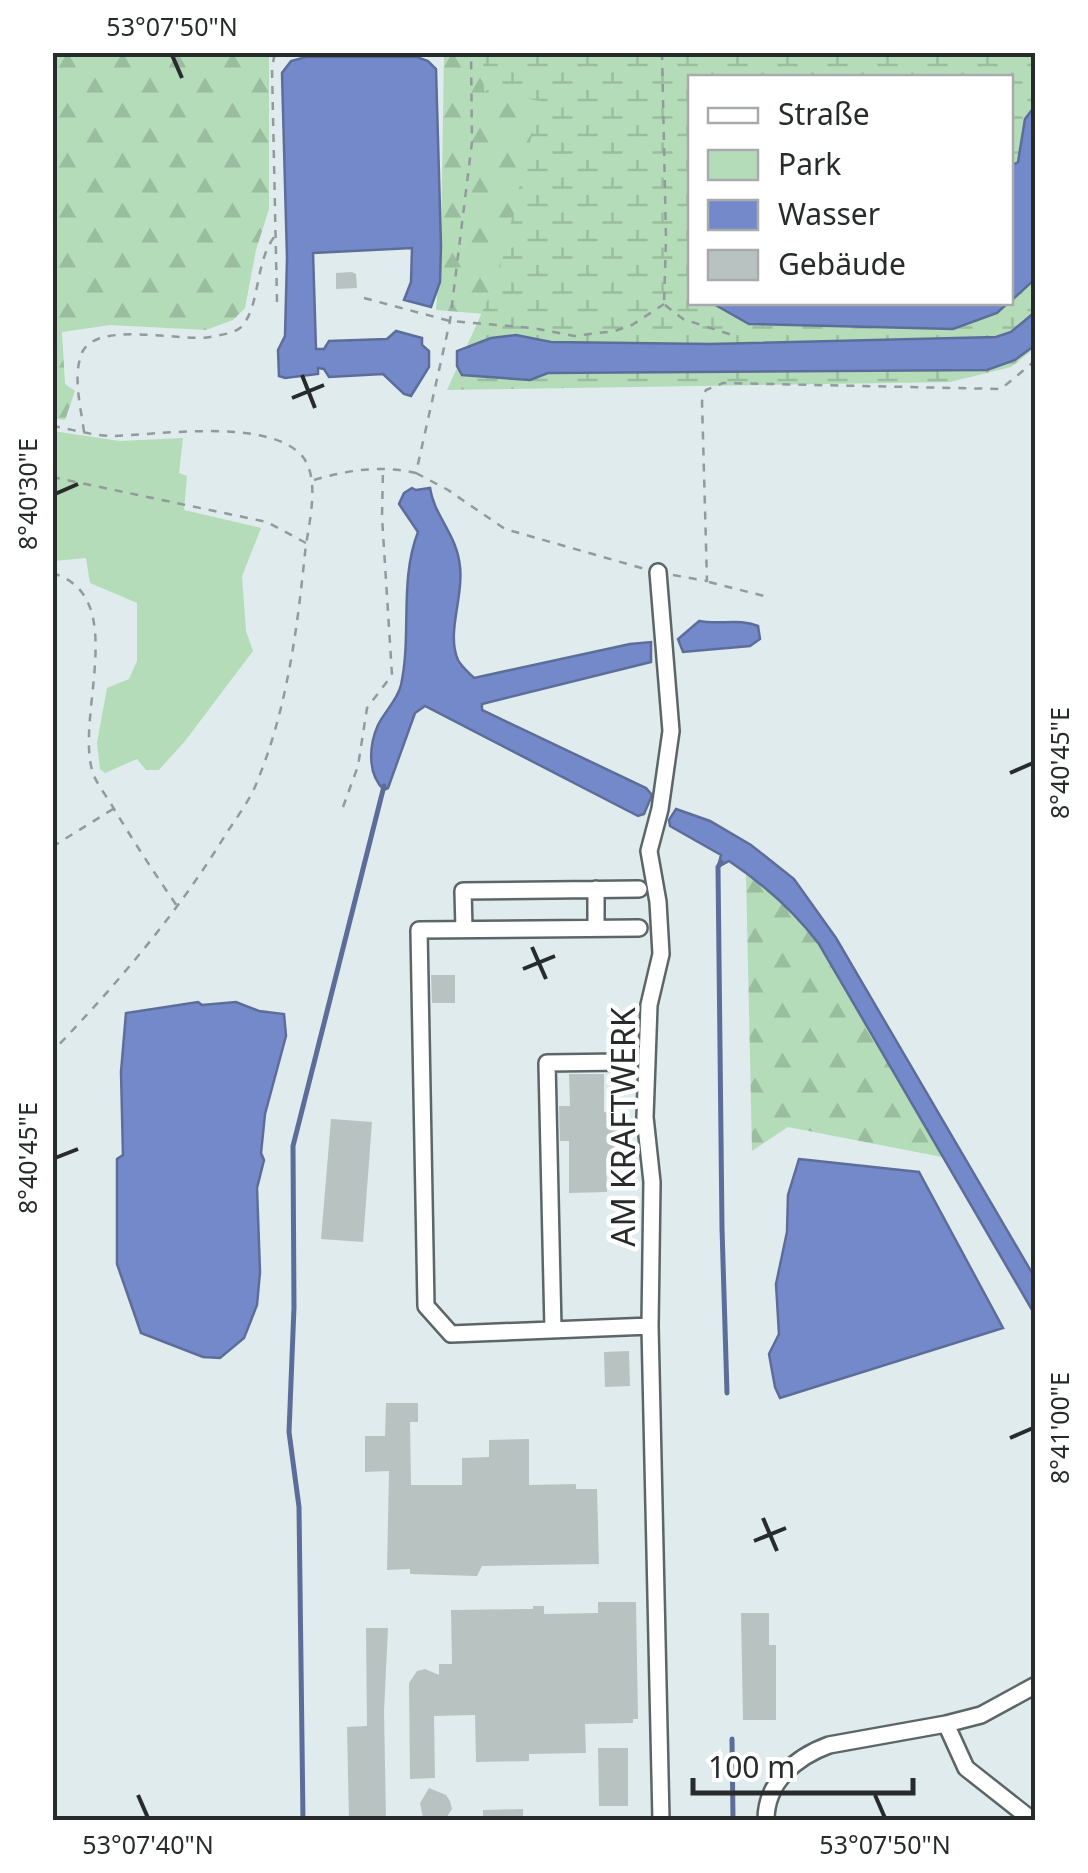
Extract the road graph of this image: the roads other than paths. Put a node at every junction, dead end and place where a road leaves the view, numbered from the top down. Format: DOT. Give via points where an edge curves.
graph roads {
  1 [pos="658,572"];
  2 [pos="639,889"];
  3 [pos="596,890"];
  4 [pos="596,928"];
  5 [pos="639,928"];
  6 [pos="464,930"];
  7 [pos="622,1062"];
  8 [pos="650,1326"];
  9 [pos="553,1328"];
  10 [pos="1036,1684"];
  11 [pos="946,1724"];
  12 [pos="661,1820"];
  13 [pos="766,1820"];
  14 [pos="1032,1820"];
  1 -- 8 [label="street, AM KRAFTWERK" via="672,731 649,851 661,954 649,1005 646,1098"];
  2 -- 3 [label="street"];
  3 -- 4 [label="street"];
  3 -- 6 [label="street" via="463,891"];
  4 -- 5 [label="street"];
  4 -- 6 [label="street"];
  6 -- 9 [label="street" via="419,930 426,1306 451,1334"];
  7 -- 9 [label="street" via="547,1063"];
  8 -- 9 [label="street"];
  8 -- 12 [label="street, AM KRAFTWERK"];
  10 -- 11 [label="street" via="981,1715"];
  11 -- 13 [label="street" via="812,1751 787,1767"];
  11 -- 14 [label="street" via="966,1768"];
}
